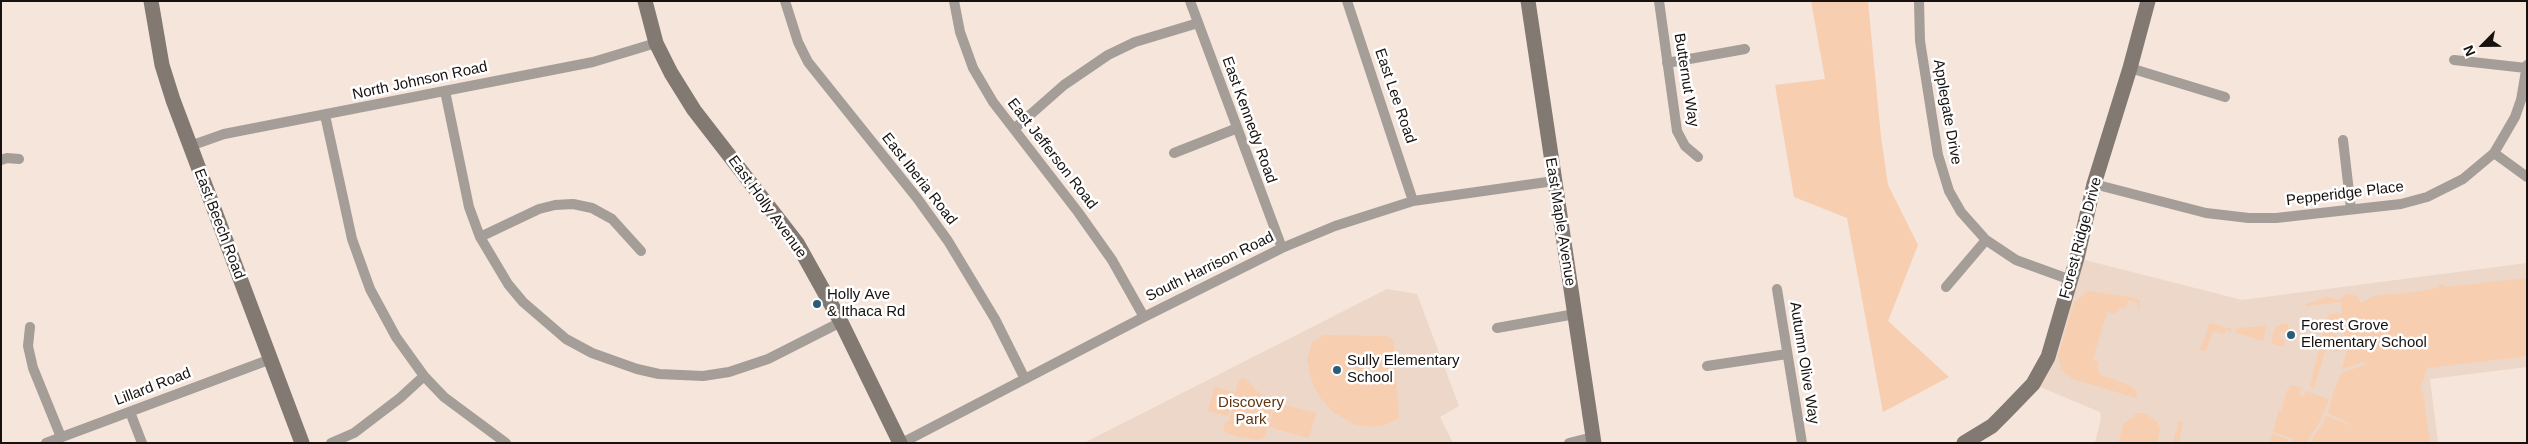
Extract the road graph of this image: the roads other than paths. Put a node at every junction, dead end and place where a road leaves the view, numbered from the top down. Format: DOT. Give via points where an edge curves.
graph roads {
  1 [pos="150,1"];
  2 [pos="645,1"];
  3 [pos="785,1"];
  4 [pos="954,1"];
  5 [pos="1190,1"];
  6 [pos="1347,1"];
  7 [pos="1528,1"];
  8 [pos="1659,1"];
  9 [pos="1919,1"];
  10 [pos="2148,1"];
  11 [pos="1198,23"];
  12 [pos="656,43"];
  13 [pos="1745,49"];
  14 [pos="2454,60"];
  15 [pos="1668,63"];
  16 [pos="2526,67"];
  17 [pos="2130,68"];
  18 [pos="445,91"];
  19 [pos="2225,97"];
  20 [pos="325,116"];
  21 [pos="1014,129"];
  22 [pos="1235,129"];
  23 [pos="2343,140"];
  24 [pos="190,146"];
  25 [pos="1174,153"];
  26 [pos="2494,153"];
  27 [pos="1698,157"];
  28 [pos="19,159"];
  29 [pos="1,160"];
  30 [pos="2527,177"];
  31 [pos="1554,181"];
  32 [pos="2094,184"];
  33 [pos="1413,201"];
  34 [pos="2351,209"];
  35 [pos="480,237"];
  36 [pos="1986,240"];
  37 [pos="1282,248"];
  38 [pos="641,251"];
  39 [pos="2070,280"];
  40 [pos="1946,287"];
  41 [pos="1777,288"];
  42 [pos="1575,314"];
  43 [pos="1144,317"];
  44 [pos="841,322"];
  45 [pos="30,327"];
  46 [pos="1497,328"];
  47 [pos="1787,354"];
  48 [pos="271,358"];
  49 [pos="1707,366"];
  50 [pos="424,376"];
  51 [pos="1025,379"];
  52 [pos="130,412"];
  53 [pos="61,437"];
  54 [pos="1594,440"];
  55 [pos="1974,441"];
  56 [pos="46,443"];
  57 [pos="142,443"];
  58 [pos="302,443"];
  59 [pos="331,443"];
  60 [pos="506,443"];
  61 [pos="901,443"];
  62 [pos="1569,443"];
  63 [pos="1802,443"];
  1 -- 24 [label="street, East Beech Road" via="162,65"];
  2 -- 12 [label="street, East Holly Avenue"];
  3 -- 51 [label="street, East Iberia Road" via="808,62 948,240"];
  4 -- 21 [label="street, East Jefferson Road" via="960,32 973,68"];
  5 -- 11 [label="street, East Kennedy Road"];
  6 -- 33 [label="street, East Lee Road"];
  7 -- 31 [label="street, East Maple Avenue"];
  8 -- 15 [label="street, Butternut Way"];
  9 -- 36 [label="street, Applegate Drive" via="1920,41 1941,170 1962,212"];
  10 -- 17 [label="street, Forest Ridge Drive"];
  11 -- 21 [label="street" via="1135,42 1108,55 1064,85"];
  11 -- 22 [label="street, East Kennedy Road"];
  12 -- 18 [label="street, North Johnson Road" via="593,62"];
  12 -- 44 [label="street, East Holly Avenue" via="694,110 797,243"];
  13 -- 15 [label="street"];
  14 -- 16 [label="street"];
  15 -- 27 [label="street, Butternut Way" via="1677,131 1685,146"];
  16 -- 26 [label="street, Pepperidge Place" via="2516,118"];
  17 -- 19 [label="street"];
  17 -- 32 [label="street, Forest Ridge Drive"];
  18 -- 20 [label="street, North Johnson Road"];
  18 -- 35 [label="street" via="469,207"];
  20 -- 24 [label="street, North Johnson Road" via="224,134"];
  20 -- 50 [label="street" via="352,239 370,288 396,337"];
  21 -- 43 [label="street, East Jefferson Road" via="1112,260"];
  22 -- 25 [label="street"];
  22 -- 37 [label="street, East Kennedy Road"];
  23 -- 34 [label="street"];
  24 -- 48 [label="street, East Beech Road"];
  26 -- 30 [label="street"];
  26 -- 34 [label="street, Pepperidge Place" via="2463,179 2438,194 2401,204"];
  28 -- 29 [label="street"];
  31 -- 33 [label="street, South Harrison Road"];
  31 -- 42 [label="street, East Maple Avenue"];
  32 -- 34 [label="street, Pepperidge Place" via="2226,217 2276,218"];
  32 -- 39 [label="street, Forest Ridge Drive"];
  33 -- 37 [label="street, South Harrison Road" via="1335,226"];
  35 -- 38 [label="street" via="539,209 572,204 602,211"];
  35 -- 44 [label="street" via="508,284 545,322 566,339 592,353 644,371 688,376 729,372 768,360"];
  36 -- 39 [label="street, Applegate Drive" via="2016,260"];
  36 -- 40 [label="street"];
  37 -- 43 [label="street, South Harrison Road"];
  39 -- 55 [label="street, Forest Ridge Drive" via="2042,370 2033,384"];
  41 -- 47 [label="street, Autumn Olive Way"];
  42 -- 46 [label="street"];
  42 -- 54 [label="street, East Maple Avenue"];
  43 -- 51 [label="street, South Harrison Road"];
  44 -- 61 [label="street, East Holly Avenue"];
  45 -- 53 [label="street" via="28,346 33,368"];
  47 -- 49 [label="street"];
  47 -- 63 [label="street, Autumn Olive Way"];
  48 -- 52 [label="street, Lillard Road"];
  48 -- 58 [label="street, East Beech Road"];
  50 -- 59 [label="street" via="354,433"];
  50 -- 60 [label="street" via="444,396"];
  51 -- 61 [label="street, South Harrison Road"];
  52 -- 53 [label="street, Lillard Road"];
  52 -- 57 [label="street"];
  53 -- 56 [label="street, Lillard Road"];
  54 -- 62 [label="street"];
}
